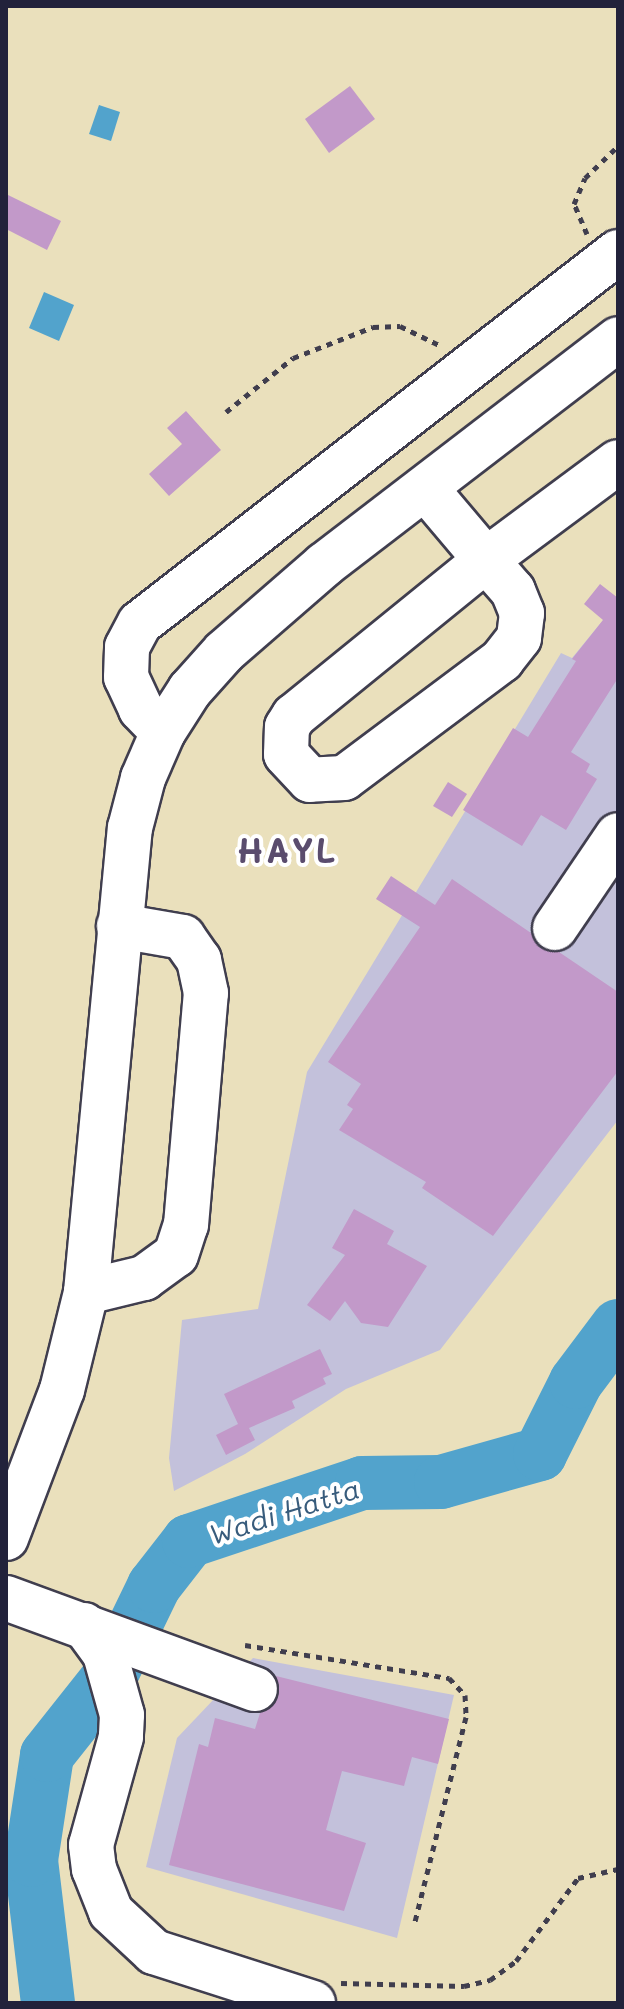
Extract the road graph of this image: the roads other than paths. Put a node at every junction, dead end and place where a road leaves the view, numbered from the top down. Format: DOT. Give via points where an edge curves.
graph roads {
  1 [pos="611,257"];
  2 [pos="618,339"];
  3 [pos="618,462"];
  4 [pos="426,489"];
  5 [pos="486,560"];
  6 [pos="163,732"];
  7 [pos="618,835"];
  8 [pos="119,926"];
  9 [pos="555,928"];
  10 [pos="86,1292"];
  11 [pos="6,1538"];
  12 [pos="6,1598"];
  13 [pos="124,1658"];
  14 [pos="255,1689"];
  15 [pos="321,1992"];
  1 -- 6 [label="street" via="140,623 127,647 126,677 141,709"];
  2 -- 4 [label="street"];
  3 -- 5 [label="street"];
  4 -- 5 [label="street"];
  4 -- 6 [label="street" via="324,565 224,652"];
  5 -- 5 [label="street" via="513,591 522,613 512,650 344,778 321,783 300,774 286,754 284,740 294,716"];
  6 -- 8 [label="street" via="130,828"];
  7 -- 9 [label="street"];
  8 -- 10 [label="street"];
  8 -- 10 [label="street" via="183,937 199,960 206,993 186,1225 176,1255 144,1278"];
  10 -- 11 [label="street" via="62,1390"];
  12 -- 13 [label="street" via="84,1625"];
  13 -- 14 [label="street"];
  13 -- 15 [label="street" via="121,1737 91,1845 111,1912 154,1952"];
}
